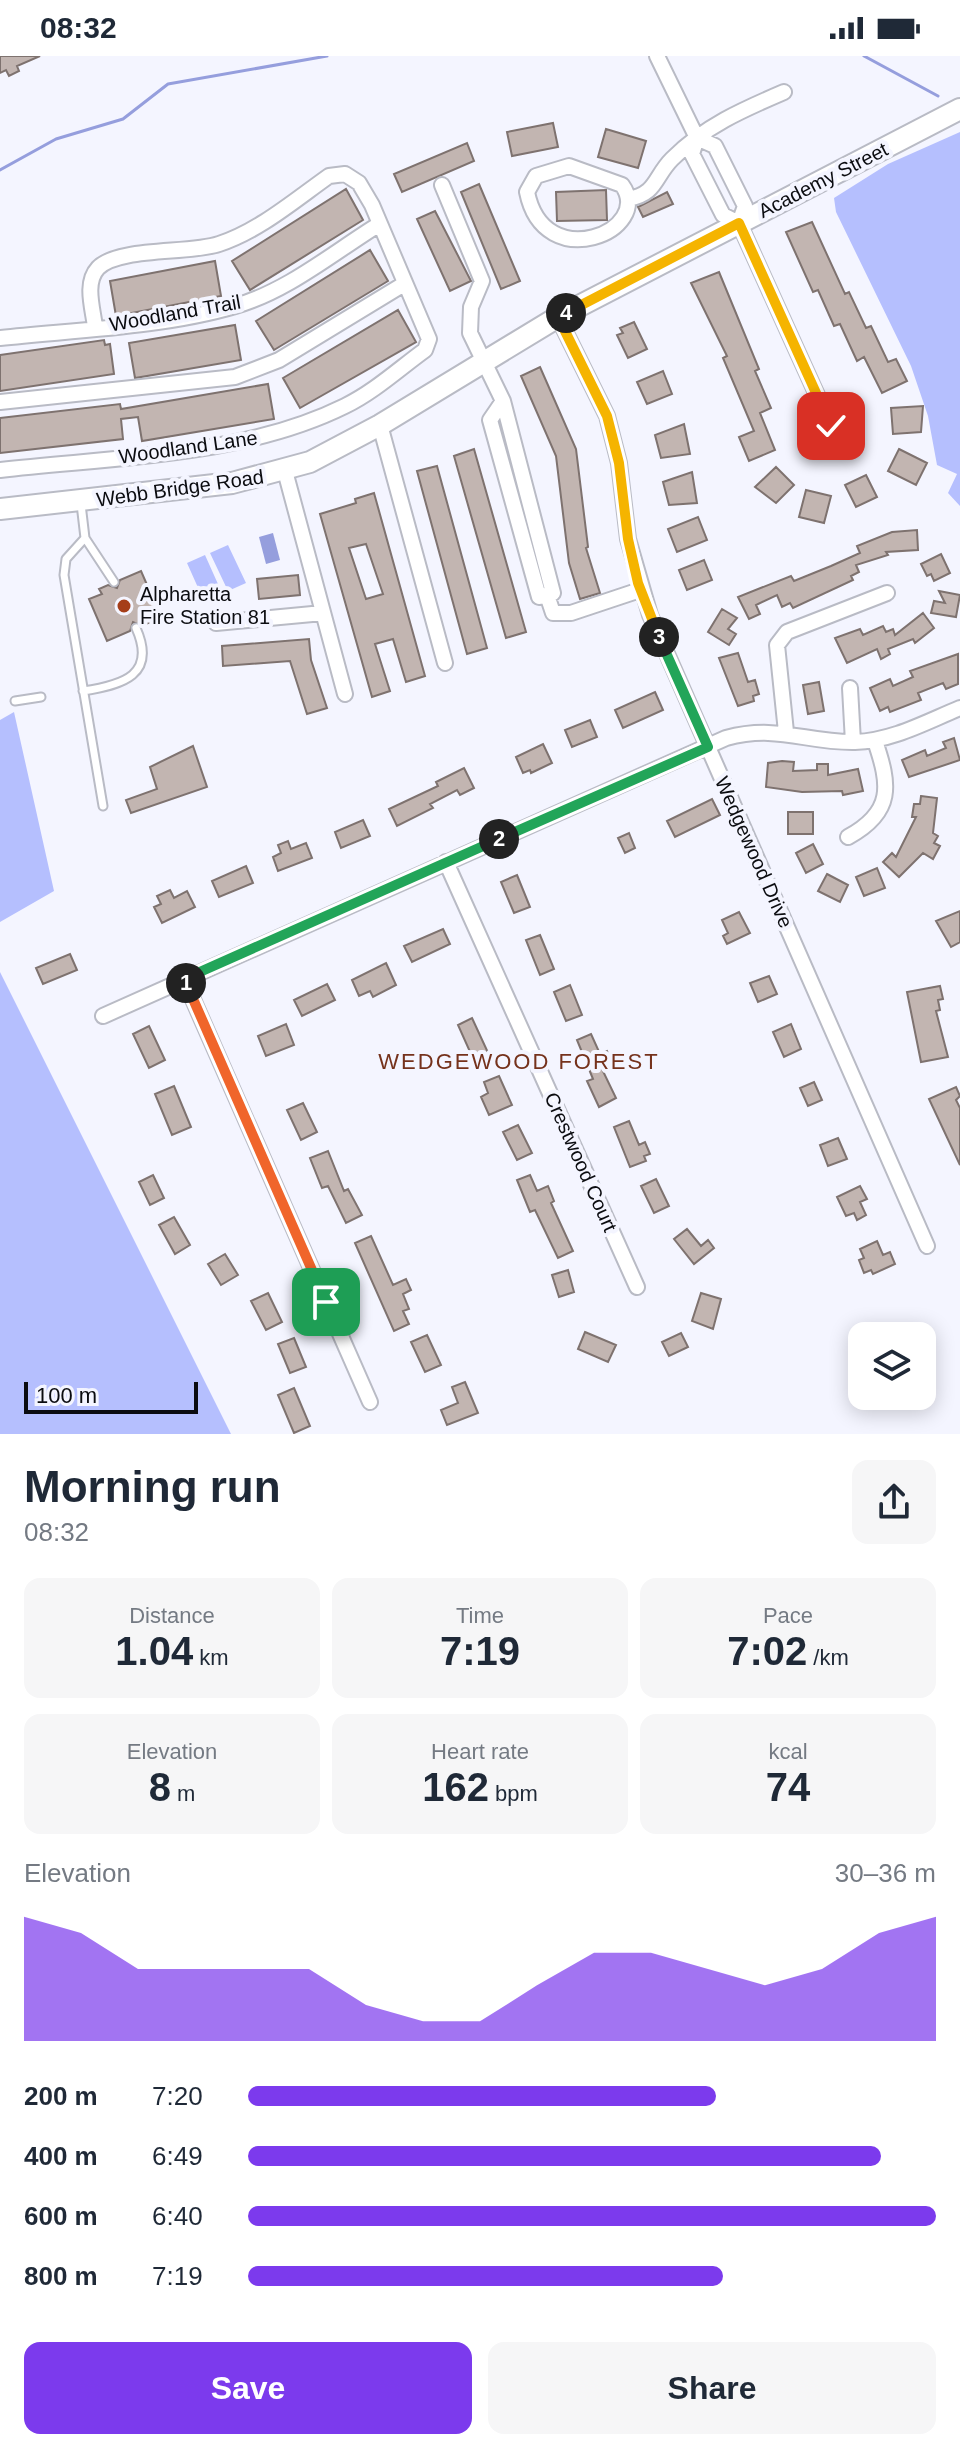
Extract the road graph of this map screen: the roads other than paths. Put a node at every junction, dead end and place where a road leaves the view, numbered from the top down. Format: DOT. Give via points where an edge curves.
graph roads {
  1 [pos="657,56"];
  2 [pos="784,92"];
  3 [pos="960,109"];
  4 [pos="697,138"];
  5 [pos="442,185"];
  6 [pos="628,199"];
  7 [pos="739,223"];
  8 [pos="378,225"];
  9 [pos="404,284"];
  10 [pos="558,317"];
  11 [pos="95,327"];
  12 [pos="0,338"];
  13 [pos="483,360"];
  14 [pos="0,402"];
  15 [pos="380,425"];
  16 [pos="831,426"];
  17 [pos="0,470"];
  18 [pos="285,471"];
  19 [pos="81,501"];
  20 [pos="0,509"];
  21 [pos="85,538"];
  22 [pos="114,582"];
  23 [pos="640,590"];
  24 [pos="887,593"];
  25 [pos="323,613"];
  26 [pos="216,623"];
  27 [pos="136,628"];
  28 [pos="445,663"];
  29 [pos="850,688"];
  30 [pos="83,691"];
  31 [pos="345,694"];
  32 [pos="41,697"];
  33 [pos="15,701"];
  34 [pos="960,708"];
  35 [pos="786,732"];
  36 [pos="875,741"];
  37 [pos="853,742"];
  38 [pos="708,747"];
  39 [pos="103,806"];
  40 [pos="848,837"];
  41 [pos="446,862"];
  42 [pos="184,979"];
  43 [pos="103,1016"];
  44 [pos="927,1246"];
  45 [pos="637,1287"];
  46 [pos="370,1402"];
  1 -- 4 [label="street"];
  2 -- 4 [label="street" via="722,118"];
  3 -- 7 [label="street, Academy Street"];
  4 -- 6 [label="street" via="670,161 648,193"];
  4 -- 7 [label="street" via="692,154 723,215"];
  4 -- 7 [label="street" via="715,146 745,206"];
  5 -- 13 [label="street" via="482,281 469,321"];
  6 -- 6 [label="street" via="618,224 598,237 578,241 545,228 527,192 536,176 569,166 622,185"];
  7 -- 10 [label="street, Academy Street"];
  7 -- 16 [label="street"];
  8 -- 9 [label="street, Woodland Lane"];
  8 -- 11 [label="street, Woodland Trail" via="277,288 236,306"];
  8 -- 11 [label="street, Woodland Lane" via="359,183 345,174 329,176 218,245 101,264 90,291"];
  9 -- 14 [label="street" via="279,360 235,377"];
  9 -- 17 [label="street, Woodland Lane" via="429,339 425,350 349,404 274,434 234,443"];
  10 -- 13 [label="street, Webb Bridge Road"];
  10 -- 23 [label="street, Wedgewood Drive" via="607,416"];
  11 -- 12 [label="street, Woodland Trail"];
  13 -- 15 [label="street, Webb Bridge Road"];
  13 -- 23 [label="street" via="503,401 490,420 539,597 547,595 553,613 571,613"];
  15 -- 18 [label="street, Webb Bridge Road"];
  15 -- 28 [label="street"];
  18 -- 19 [label="street, Webb Bridge Road" via="232,483"];
  18 -- 25 [label="street"];
  19 -- 20 [label="street, Webb Bridge Road"];
  19 -- 21 [label="lane"];
  21 -- 22 [label="lane"];
  21 -- 30 [label="lane" via="66,559 64,575"];
  23 -- 38 [label="street, Wedgewood Drive"];
  24 -- 35 [label="street" via="787,632 772,644"];
  25 -- 26 [label="street"];
  25 -- 31 [label="street"];
  27 -- 30 [label="lane" via="145,654 140,666 113,686"];
  29 -- 37 [label="street"];
  30 -- 39 [label="lane"];
  32 -- 33 [label="lane"];
  34 -- 36 [label="street"];
  35 -- 37 [label="street"];
  35 -- 38 [label="street" via="745,733"];
  36 -- 37 [label="street"];
  36 -- 40 [label="street" via="885,777 884,801 872,822"];
  38 -- 41 [label="street"];
  38 -- 44 [label="street, Wedgewood Drive"];
  41 -- 42 [label="street"];
  41 -- 45 [label="street, Crestwood Court"];
  42 -- 43 [label="street"];
  42 -- 46 [label="street"];
}
